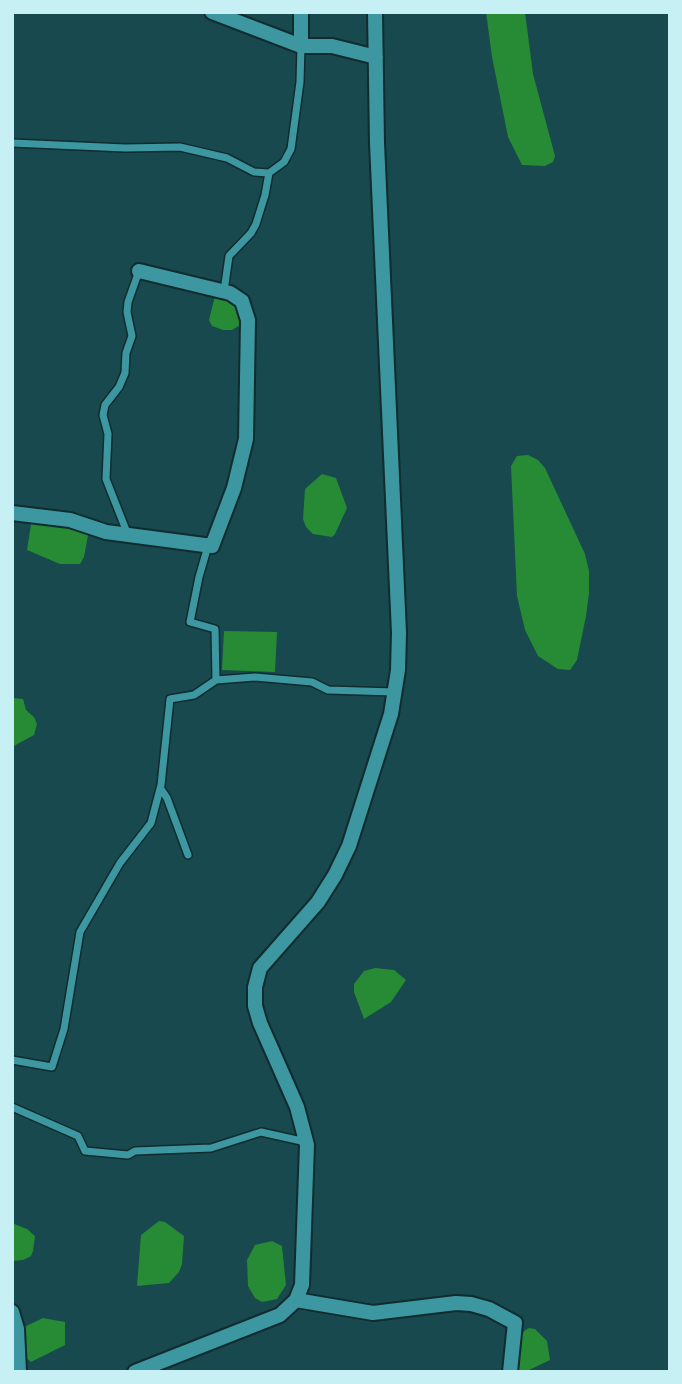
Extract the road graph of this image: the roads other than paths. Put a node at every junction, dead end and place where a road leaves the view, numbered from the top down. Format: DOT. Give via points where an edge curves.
graph roads {
  1 [pos="212,12"];
  2 [pos="301,12"];
  3 [pos="375,12"];
  4 [pos="301,46"];
  5 [pos="376,57"];
  6 [pos="12,143"];
  7 [pos="269,173"];
  8 [pos="139,271"];
  9 [pos="224,291"];
  10 [pos="12,513"];
  11 [pos="129,535"];
  12 [pos="208,546"];
  13 [pos="216,680"];
  14 [pos="395,692"];
  15 [pos="161,789"];
  16 [pos="188,855"];
  17 [pos="12,1060"];
  18 [pos="12,1107"];
  19 [pos="307,1142"];
  20 [pos="296,1300"];
  21 [pos="12,1312"];
  22 [pos="19,1372"];
  23 [pos="135,1372"];
  24 [pos="510,1372"];
  1 -- 4 [label="street"];
  2 -- 4 [label="street"];
  3 -- 5 [label="street"];
  4 -- 5 [label="street" via="332,46"];
  4 -- 7 [label="lane" via="292,149"];
  5 -- 14 [label="street" via="399,633"];
  6 -- 7 [label="lane" via="180,147"];
  7 -- 9 [label="lane" via="256,224 229,256"];
  8 -- 9 [label="street"];
  8 -- 11 [label="lane" via="128,302 132,336 123,377 103,410 108,434 106,479"];
  9 -- 12 [label="street" via="242,301 248,320 248,422 234,488 212,546"];
  10 -- 11 [label="street" via="69,520"];
  11 -- 12 [label="street"];
  12 -- 13 [label="lane" via="190,622 215,629"];
  13 -- 14 [label="lane" via="254,677 312,682 328,690"];
  13 -- 15 [label="lane" via="194,695 170,699"];
  14 -- 19 [label="street" via="343,861 318,902 260,968 255,987 260,1023 297,1107"];
  15 -- 16 [label="lane"];
  15 -- 17 [label="lane" via="152,823 120,863 80,932 64,1029 52,1067"];
  18 -- 19 [label="lane" via="78,1136 85,1151 128,1155 211,1148 261,1132"];
  19 -- 20 [label="street" via="303,1277"];
  20 -- 23 [label="street" via="274,1319"];
  20 -- 24 [label="street" via="373,1313 456,1303 489,1309 515,1323"];
  21 -- 22 [label="street"];
}
